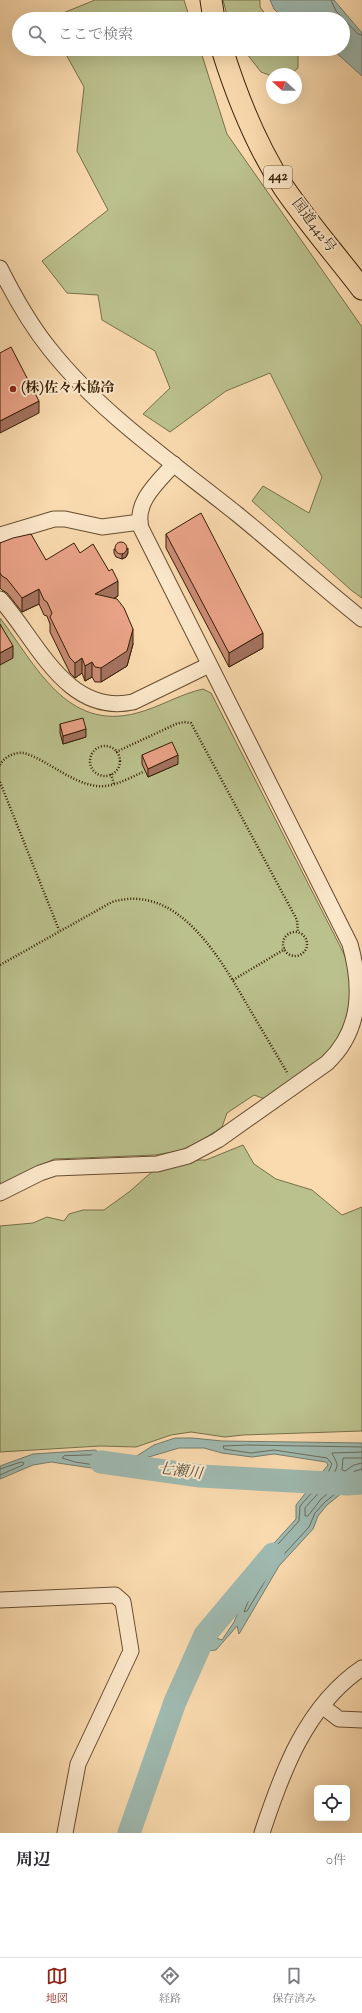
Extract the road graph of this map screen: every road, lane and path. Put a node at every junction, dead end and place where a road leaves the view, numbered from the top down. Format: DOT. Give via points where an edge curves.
graph roads {
  1 [pos="211,0"];
  2 [pos="213,12"];
  3 [pos="224,56"];
  4 [pos="0,268"];
  5 [pos="362,289"];
  6 [pos="174,464"];
  7 [pos="140,522"];
  8 [pos="0,535"];
  9 [pos="0,599"];
  10 [pos="362,619"];
  11 [pos="209,665"];
  12 [pos="116,752"];
  13 [pos="0,765"];
  14 [pos="144,772"];
  15 [pos="111,774"];
  16 [pos="0,782"];
  17 [pos="114,784"];
  18 [pos="59,930"];
  19 [pos="298,932"];
  20 [pos="285,949"];
  21 [pos="359,958"];
  22 [pos="0,965"];
  23 [pos="233,980"];
  24 [pos="292,1080"];
  25 [pos="0,1193"];
  26 [pos="0,1600"];
  27 [pos="362,1668"];
  28 [pos="322,1706"];
  29 [pos="362,1720"];
  30 [pos="65,1833"];
  31 [pos="262,1833"];
  1 -- 2 [label="highway"];
  3 -- 5 [label="highway, 国道442号 / 442" via="241,105 284,187"];
  4 -- 6 [label="street" via="35,328 67,369 99,402"];
  6 -- 7 [label="street" via="143,503"];
  6 -- 10 [label="street"];
  7 -- 8 [label="street" via="102,527 54,519"];
  7 -- 11 [label="street" via="147,542"];
  9 -- 11 [label="street" via="63,680 94,700 112,704 133,702"];
  11 -- 21 [label="street"];
  12 -- 15 [label="path" via="120,762"];
  12 -- 15 [label="path" via="112,748 102,747 90,760 95,771 104,776"];
  12 -- 19 [label="path" via="176,724 191,723 297,920"];
  13 -- 17 [label="path" via="9,756 20,753 32,756 92,785"];
  14 -- 17 [label="path"];
  15 -- 17 [label="path"];
  16 -- 18 [label="path"];
  18 -- 22 [label="path"];
  18 -- 23 [label="path" via="124,898 150,901 173,910 186,922 212,948"];
  19 -- 20 [label="path" via="286,936 283,943"];
  19 -- 20 [label="path" via="306,940 304,951 295,956"];
  20 -- 23 [label="path"];
  21 -- 25 [label="street" via="361,983 358,1009 346,1040 337,1053 327,1063 218,1140 188,1156 170,1162 54,1168"];
  23 -- 24 [label="path"];
  26 -- 30 [label="street" via="115,1595 123,1602 131,1651 78,1764"];
  27 -- 28 [label="street"];
  28 -- 29 [label="street" via="339,1719"];
  28 -- 31 [label="street" via="292,1753"];
}
